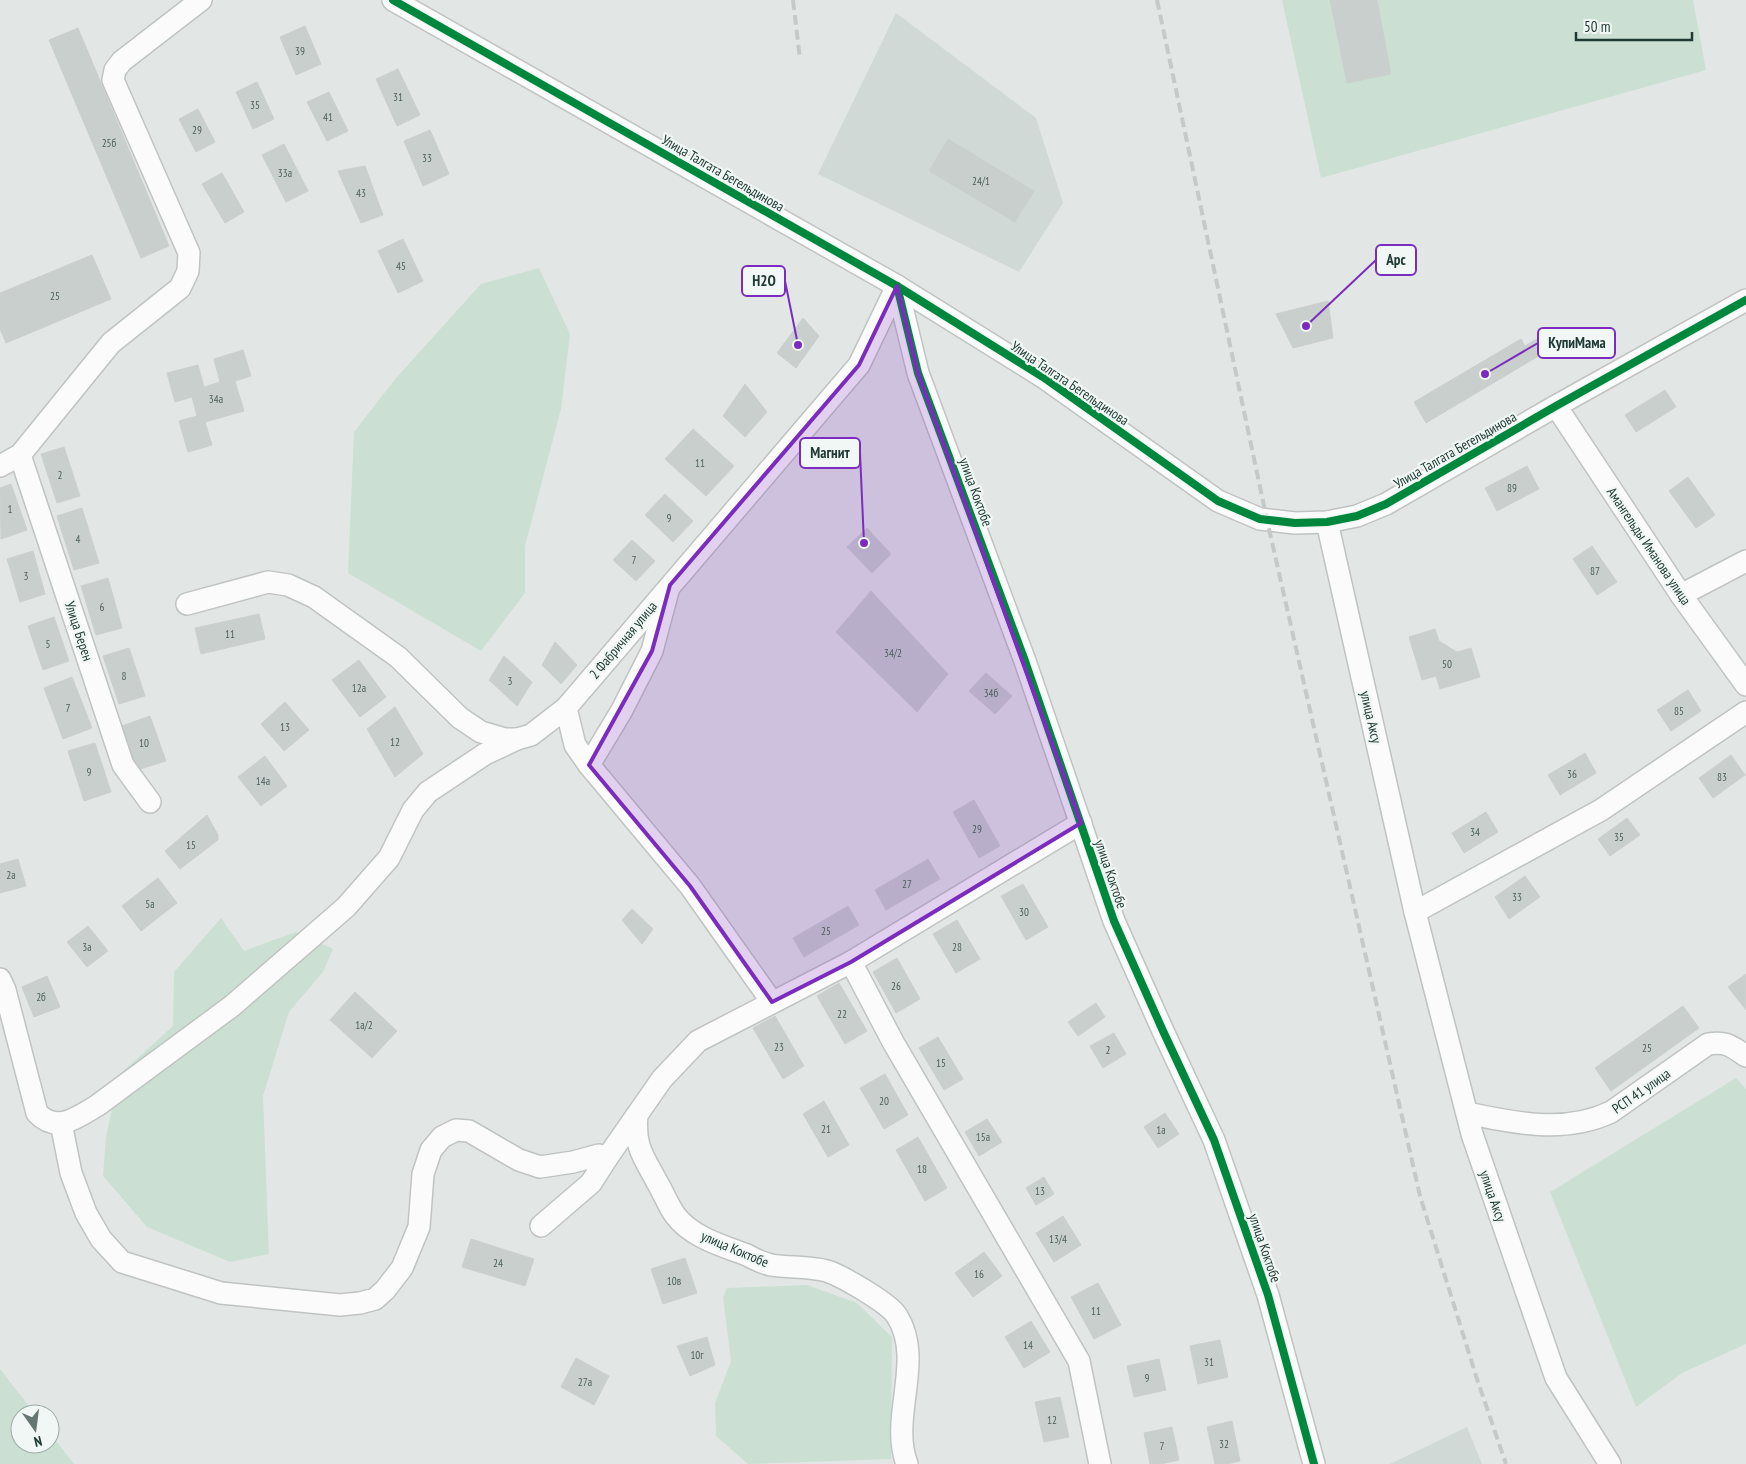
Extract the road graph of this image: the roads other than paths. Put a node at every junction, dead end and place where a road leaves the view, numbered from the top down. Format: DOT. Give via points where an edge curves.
graph roads {
  1 [pos="201,0"];
  2 [pos="393,0"];
  3 [pos="898,286"];
  4 [pos="1746,300"];
  5 [pos="1556,406"];
  6 [pos="20,454"];
  7 [pos="0,466"];
  8 [pos="1327,522"];
  9 [pos="1746,561"];
  10 [pos="670,586"];
  11 [pos="1681,594"];
  12 [pos="187,604"];
  13 [pos="1746,685"];
  14 [pos="566,708"];
  15 [pos="1746,712"];
  16 [pos="518,739"];
  17 [pos="589,765"];
  18 [pos="150,802"];
  19 [pos="1081,823"];
  20 [pos="1415,912"];
  21 [pos="851,962"];
  22 [pos="0,979"];
  23 [pos="772,1002"];
  24 [pos="1746,1056"];
  25 [pos="1467,1113"];
  26 [pos="637,1115"];
  27 [pos="61,1123"];
  28 [pos="607,1158"];
  29 [pos="541,1226"];
  30 [pos="907,1464"];
  31 [pos="1100,1464"];
  32 [pos="1314,1464"];
  33 [pos="1610,1464"];
  1 -- 6 [label="street" via="122,61 115,70 114,80 189,254 188,271 180,288 111,343"];
  2 -- 3 [label="street, Улица Талгата Бегельдинова"];
  3 -- 8 [label="street, Улица Талгата Бегельдинова" via="1043,377 1218,501 1260,519"];
  3 -- 10 [label="street, 2 Фабричная улица" via="859,365"];
  3 -- 19 [label="street, улица Коктобе" via="918,373 1025,661"];
  4 -- 5 [label="street, Улица Талгата Бегельдинова"];
  5 -- 8 [label="street, Улица Талгата Бегельдинова" via="1386,504 1357,516"];
  5 -- 11 [label="street, Амангельды Иманова улица"];
  6 -- 7 [label="street"];
  6 -- 18 [label="street, Улица Берен" via="123,766"];
  8 -- 20 [label="street, улица Аксу"];
  9 -- 11 [label="street"];
  10 -- 14 [label="street, 2 Фабричная улица"];
  10 -- 17 [label="street" via="652,651"];
  11 -- 13 [label="street, Амангельды Иманова улица"];
  12 -- 16 [label="street" via="268,582 288,585 314,597 398,657 460,718 481,732 505,740"];
  14 -- 16 [label="street, 2 Фабричная улица" via="531,735"];
  14 -- 17 [label="street" via="575,744"];
  15 -- 20 [label="street" via="1601,810"];
  16 -- 27 [label="street, 2 Фабричная улица" via="485,754 428,792 414,810 389,858 346,907 232,1006 98,1105 75,1119"];
  17 -- 23 [label="street" via="690,886"];
  19 -- 21 [label="street"];
  19 -- 32 [label="street, улица Коктобе" via="1114,921 1214,1140 1268,1295"];
  20 -- 25 [label="street, улица Аксу"];
  21 -- 23 [label="street"];
  21 -- 31 [label="street" via="1079,1361"];
  22 -- 27 [label="street" via="36,1113 42,1119"];
  23 -- 26 [label="street" via="698,1041 662,1080"];
  24 -- 25 [label="street, РСП 41 улица" via="1730,1045 1720,1042 1708,1044 1611,1112 1580,1122 1535,1125"];
  25 -- 33 [label="street, улица Аксу" via="1556,1378"];
  26 -- 28 [label="street"];
  26 -- 30 [label="street, улица Коктобе" via="641,1154 675,1216 688,1228 769,1264 829,1271 878,1298 896,1315 908,1352 902,1433"];
  27 -- 28 [label="street" via="71,1173 86,1213 101,1238 122,1262 221,1294 340,1305 374,1299 402,1268 419,1227 423,1174 431,1150 442,1137 456,1130 469,1131 519,1160 540,1167 600,1155"];
  28 -- 29 [label="street" via="591,1183"];
}
